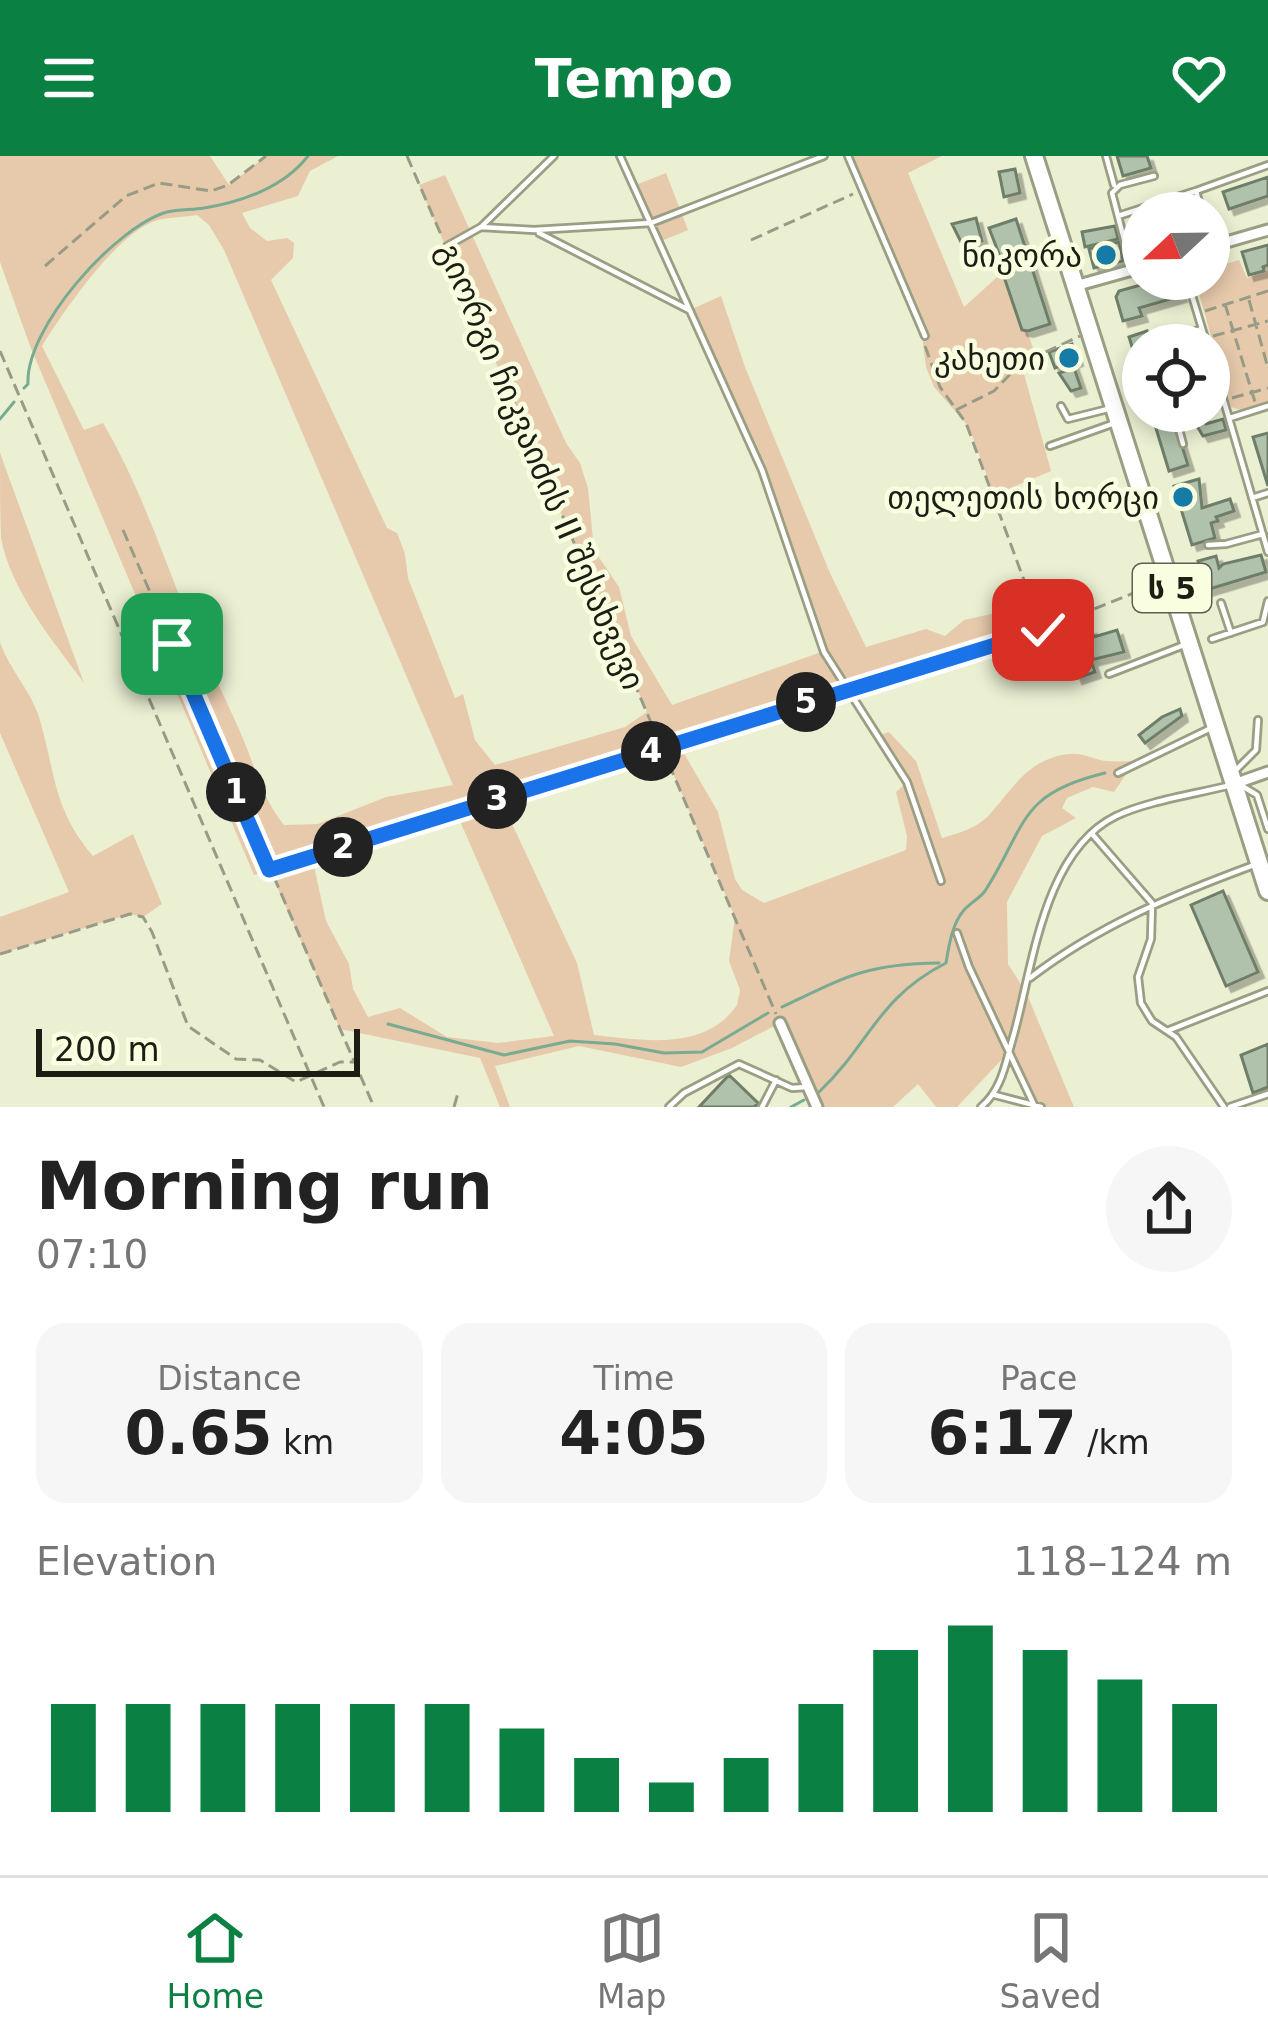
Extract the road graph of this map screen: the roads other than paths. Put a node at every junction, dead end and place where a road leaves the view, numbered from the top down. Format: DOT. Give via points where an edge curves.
graph roads {
  1 [pos="554,156"];
  2 [pos="620,156"];
  3 [pos="824,156"];
  4 [pos="848,156"];
  5 [pos="1034,156"];
  6 [pos="1106,156"];
  7 [pos="1268,165"];
  8 [pos="1154,176"];
  9 [pos="1114,188"];
  10 [pos="1196,191"];
  11 [pos="1118,216"];
  12 [pos="651,224"];
  13 [pos="1122,226"];
  14 [pos="481,227"];
  15 [pos="534,230"];
  16 [pos="1268,230"];
  17 [pos="1230,240"];
  18 [pos="446,246"];
  19 [pos="1122,273"];
  20 [pos="1075,286"];
  21 [pos="690,310"];
  22 [pos="925,337"];
  23 [pos="1061,406"];
  24 [pos="1268,406"];
  25 [pos="1115,415"];
  26 [pos="1230,418"];
  27 [pos="1180,432"];
  28 [pos="1184,444"];
  29 [pos="1050,446"];
  30 [pos="1268,493"];
  31 [pos="1252,498"];
  32 [pos="1263,534"];
  33 [pos="1208,545"];
  34 [pos="1268,552"];
  35 [pos="1268,601"];
  36 [pos="1222,603"];
  37 [pos="1231,633"];
  38 [pos="1212,639"];
  39 [pos="1190,643"];
  40 [pos="1109,674"];
  41 [pos="1258,720"];
  42 [pos="1216,725"];
  43 [pos="1268,772"];
  44 [pos="1118,773"];
  45 [pos="1233,779"];
  46 [pos="1268,829"];
  47 [pos="1093,835"];
  48 [pos="1259,862"];
  49 [pos="940,880"];
  50 [pos="1268,891"];
  51 [pos="1152,903"];
  52 [pos="957,933"];
  53 [pos="1028,980"];
  54 [pos="1268,991"];
  55 [pos="780,1023"];
  56 [pos="1167,1031"];
  57 [pos="1009,1052"];
  58 [pos="776,1079"];
  59 [pos="808,1087"];
  60 [pos="1268,1094"];
  61 [pos="995,1095"];
  62 [pos="1036,1106"];
  63 [pos="669,1107"];
  64 [pos="762,1107"];
  65 [pos="817,1107"];
  66 [pos="981,1107"];
  67 [pos="1227,1107"];
  1 -- 14 [label="lane"];
  2 -- 12 [label="lane"];
  3 -- 12 [label="lane"];
  4 -- 22 [label="lane"];
  5 -- 20 [label="highway, ს 5"];
  6 -- 9 [label="lane"];
  7 -- 10 [label="lane"];
  8 -- 9 [label="lane"];
  9 -- 11 [label="lane"];
  10 -- 11 [label="lane"];
  11 -- 13 [label="lane"];
  12 -- 15 [label="lane"];
  12 -- 21 [label="lane"];
  14 -- 15 [label="lane"];
  14 -- 18 [label="lane"];
  15 -- 21 [label="lane"];
  16 -- 17 [label="street"];
  19 -- 20 [label="street"];
  20 -- 25 [label="highway, ს 5"];
  21 -- 49 [label="lane" via="762,470 824,652 907,782"];
  23 -- 25 [label="lane" via="1068,418"];
  24 -- 26 [label="lane"];
  25 -- 29 [label="lane"];
  25 -- 39 [label="highway, ს 5"];
  26 -- 31 [label="lane"];
  27 -- 28 [label="lane"];
  30 -- 31 [label="lane"];
  31 -- 32 [label="lane"];
  32 -- 33 [label="lane"];
  32 -- 34 [label="lane"];
  35 -- 37 [label="lane" via="1263,622"];
  36 -- 37 [label="lane"];
  37 -- 38 [label="lane"];
  39 -- 40 [label="lane"];
  39 -- 42 [label="highway, ს 5"];
  41 -- 45 [label="lane" via="1256,750"];
  42 -- 44 [label="lane"];
  42 -- 45 [label="highway, ს 5"];
  43 -- 45 [label="street"];
  45 -- 46 [label="lane" via="1257,795"];
  45 -- 47 [label="lane" via="1114,817"];
  45 -- 48 [label="highway, ს 5"];
  47 -- 51 [label="lane"];
  47 -- 53 [label="lane" via="1066,860"];
  48 -- 50 [label="highway, ს 5"];
  48 -- 51 [label="lane"];
  51 -- 53 [label="lane"];
  51 -- 56 [label="lane" via="1138,977 1142,1003"];
  52 -- 57 [label="lane"];
  53 -- 57 [label="lane"];
  54 -- 56 [label="lane"];
  55 -- 59 [label="street"];
  56 -- 67 [label="lane"];
  57 -- 61 [label="lane"];
  57 -- 62 [label="lane"];
  58 -- 59 [label="lane"];
  58 -- 63 [label="lane" via="739,1064"];
  58 -- 64 [label="lane"];
  59 -- 65 [label="street"];
  60 -- 67 [label="lane"];
  61 -- 62 [label="lane"];
  61 -- 66 [label="lane"];
}
